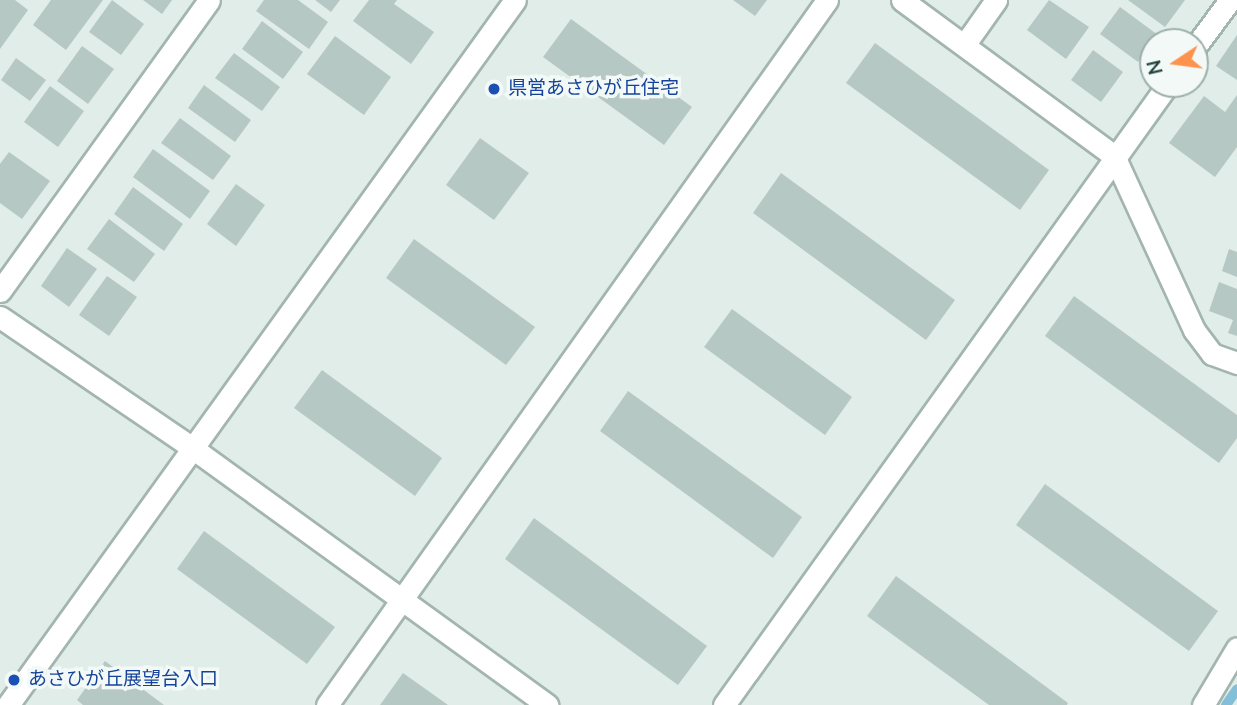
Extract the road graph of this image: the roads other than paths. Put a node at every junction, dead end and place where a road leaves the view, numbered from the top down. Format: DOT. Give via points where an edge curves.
graph roads {
  1 [pos="209,0"];
  2 [pos="515,0"];
  3 [pos="827,0"];
  4 [pos="902,0"];
  5 [pos="996,0"];
  6 [pos="1230,0"];
  7 [pos="1209,28"];
  8 [pos="965,44"];
  9 [pos="1158,98"];
  10 [pos="1114,156"];
  11 [pos="0,291"];
  12 [pos="0,317"];
  13 [pos="1237,363"];
  14 [pos="191,447"];
  15 [pos="402,601"];
  16 [pos="1237,648"];
  17 [pos="8,705"];
  18 [pos="327,705"];
  19 [pos="547,705"];
  20 [pos="724,705"];
  21 [pos="1203,705"];
  1 -- 11 [label="street"];
  2 -- 14 [label="street"];
  3 -- 15 [label="street"];
  4 -- 8 [label="street"];
  5 -- 8 [label="street"];
  6 -- 7 [label="street"];
  8 -- 10 [label="street"];
  9 -- 10 [label="street"];
  10 -- 13 [label="street" via="1194,330 1212,354"];
  10 -- 20 [label="street"];
  12 -- 14 [label="street"];
  14 -- 15 [label="street"];
  14 -- 17 [label="street"];
  15 -- 18 [label="street"];
  15 -- 19 [label="street"];
  16 -- 21 [label="street"];
}
